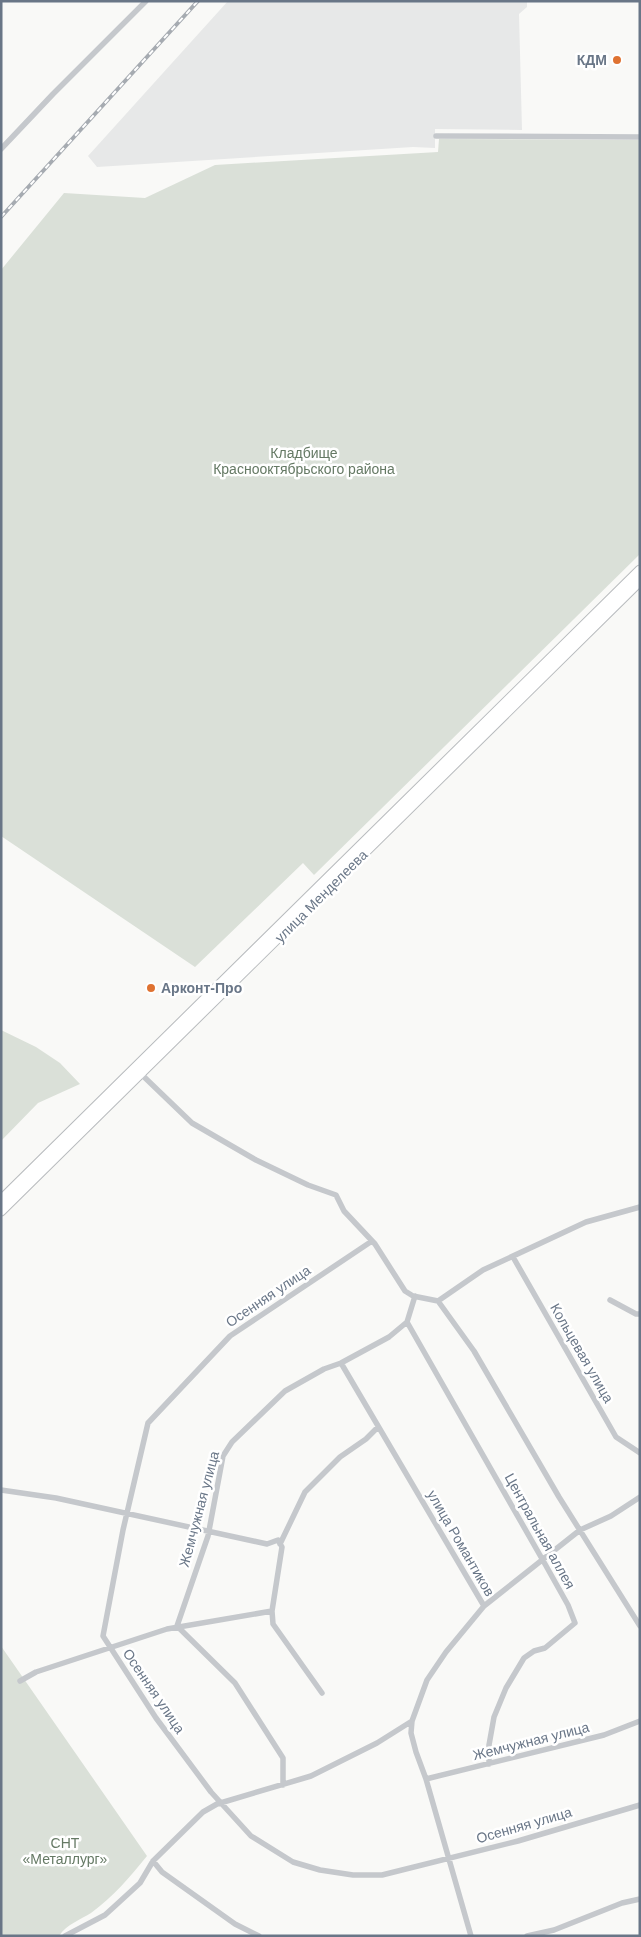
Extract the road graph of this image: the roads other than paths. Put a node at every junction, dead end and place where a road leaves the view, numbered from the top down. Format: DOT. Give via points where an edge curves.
graph roads {
  1 [pos="146,1"];
  2 [pos="436,136"];
  3 [pos="640,136"];
  4 [pos="1,150"];
  5 [pos="640,570"];
  6 [pos="640,581"];
  7 [pos="140,1073"];
  8 [pos="1,1200"];
  9 [pos="640,1207"];
  10 [pos="1,1211"];
  11 [pos="372,1241"];
  12 [pos="513,1256"];
  13 [pos="415,1296"];
  14 [pos="610,1300"];
  15 [pos="438,1301"];
  16 [pos="640,1314"];
  17 [pos="407,1322"];
  18 [pos="341,1363"];
  19 [pos="378,1427"];
  20 [pos="640,1453"];
  21 [pos="1,1490"];
  22 [pos="640,1497"];
  23 [pos="127,1513"];
  24 [pos="580,1530"];
  25 [pos="209,1531"];
  26 [pos="280,1544"];
  27 [pos="543,1560"];
  28 [pos="484,1606"];
  29 [pos="272,1611"];
  30 [pos="640,1626"];
  31 [pos="178,1627"];
  32 [pos="111,1648"];
  33 [pos="20,1681"];
  34 [pos="322,1694"];
  35 [pos="412,1721"];
  36 [pos="640,1721"];
  37 [pos="489,1764"];
  38 [pos="426,1779"];
  39 [pos="283,1785"];
  40 [pos="221,1803"];
  41 [pos="640,1805"];
  42 [pos="449,1859"];
  43 [pos="152,1861"];
  44 [pos="640,1899"];
  45 [pos="65,1936"];
  46 [pos="259,1936"];
  47 [pos="471,1936"];
  48 [pos="527,1936"];
  1 -- 4 [label="street"];
  2 -- 3 [label="street"];
  5 -- 8 [label="highway, улица Менделеева"];
  6 -- 7 [label="highway, улица Менделеева"];
  7 -- 10 [label="highway, улица Менделеева"];
  7 -- 11 [label="street" via="192,1123 256,1160 336,1195 344,1211"];
  9 -- 12 [label="street" via="586,1222"];
  11 -- 13 [label="street" via="405,1291"];
  11 -- 23 [label="street, Осенняя улица" via="230,1336 148,1423"];
  12 -- 15 [label="street" via="483,1270"];
  12 -- 20 [label="street, Кольцевая улица" via="616,1437"];
  13 -- 15 [label="street"];
  13 -- 17 [label="street"];
  14 -- 16 [label="street"];
  15 -- 24 [label="street" via="474,1351"];
  17 -- 18 [label="street, Жемчужная улица" via="389,1337"];
  17 -- 27 [label="street, Центральная аллея"];
  18 -- 19 [label="street, улица Романтиков"];
  18 -- 25 [label="street, Жемчужная улица" via="285,1391 232,1442 223,1456"];
  19 -- 26 [label="street" via="340,1457 305,1492"];
  19 -- 28 [label="street, улица Романтиков"];
  21 -- 23 [label="street"];
  22 -- 24 [label="street" via="611,1516"];
  23 -- 25 [label="street"];
  23 -- 32 [label="street, Осенняя улица" via="103,1636"];
  24 -- 27 [label="street"];
  24 -- 30 [label="street"];
  25 -- 26 [label="street" via="267,1544 278,1540"];
  25 -- 31 [label="street, Жемчужная улица"];
  26 -- 29 [label="street"];
  27 -- 28 [label="street"];
  27 -- 37 [label="street, Центральная аллея" via="575,1623 545,1648 524,1658 510,1680 494,1717"];
  28 -- 35 [label="street, улица Романтиков" via="427,1680"];
  29 -- 31 [label="street"];
  29 -- 34 [label="street" via="273,1624"];
  31 -- 32 [label="street"];
  31 -- 39 [label="street" via="234,1683 283,1758"];
  32 -- 33 [label="street" via="36,1672"];
  32 -- 40 [label="street, Осенняя улица" via="156,1718"];
  35 -- 38 [label="street" via="411,1733"];
  35 -- 39 [label="street" via="377,1743 311,1776"];
  36 -- 37 [label="street, Жемчужная улица" via="604,1735"];
  37 -- 38 [label="street, Жемчужная улица"];
  38 -- 42 [label="street"];
  39 -- 40 [label="street"];
  40 -- 42 [label="street, Осенняя улица" via="251,1836 293,1862 320,1870 382,1875"];
  40 -- 43 [label="street" via="203,1812"];
  41 -- 42 [label="street, Осенняя улица"];
  42 -- 47 [label="street"];
  43 -- 45 [label="street" via="140,1883 111,1910"];
  43 -- 46 [label="street" via="162,1872 235,1924"];
  44 -- 48 [label="street" via="554,1930"];
}
